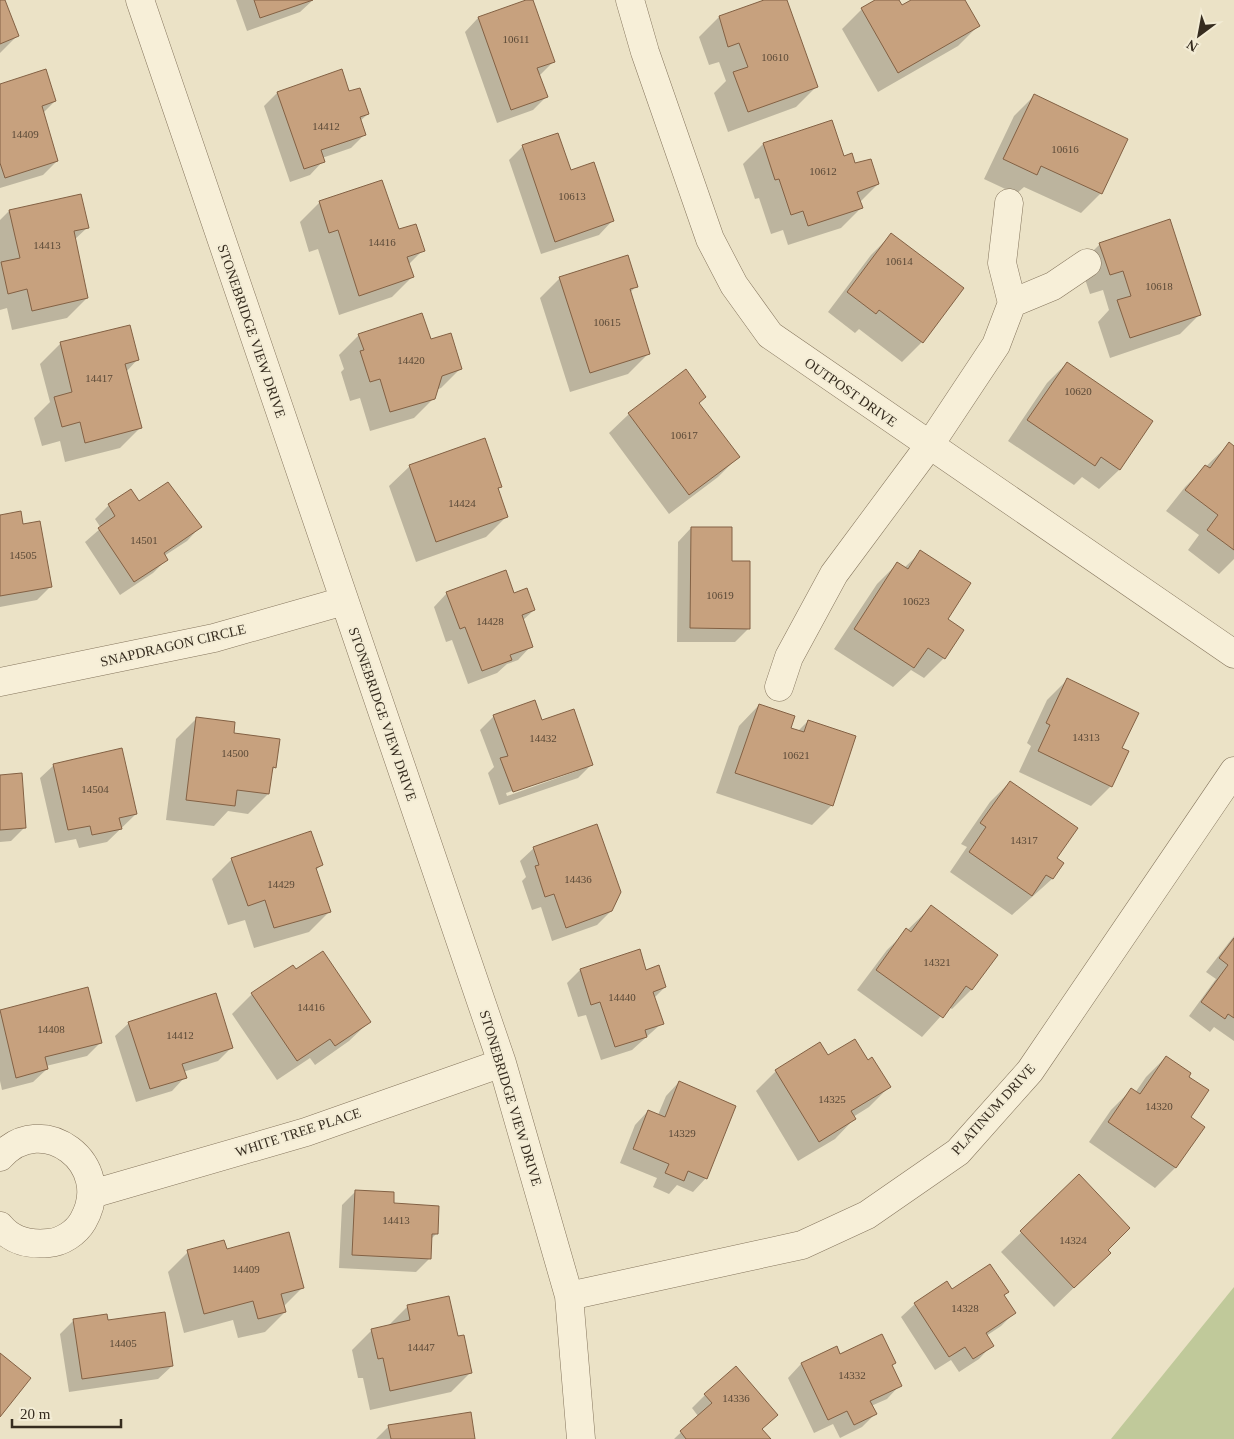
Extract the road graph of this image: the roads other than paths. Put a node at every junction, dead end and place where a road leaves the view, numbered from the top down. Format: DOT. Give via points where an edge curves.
graph roads {
  1 [pos="140,0"];
  2 [pos="630,0"];
  3 [pos="1008,203"];
  4 [pos="1087,263"];
  5 [pos="1012,304"];
  6 [pos="929,446"];
  7 [pos="344,601"];
  8 [pos="1234,654"];
  9 [pos="0,682"];
  10 [pos="779,687"];
  11 [pos="1234,771"];
  12 [pos="502,1063"];
  13 [pos="0,1157"];
  14 [pos="92,1194"];
  15 [pos="0,1226"];
  16 [pos="569,1296"];
  17 [pos="581,1439"];
  1 -- 7 [label="street, STONEBRIDGE VIEW DRIVE"];
  2 -- 6 [label="street, OUTPOST DRIVE" via="710,239 734,285 770,335"];
  3 -- 5 [label="street" via="1002,263"];
  4 -- 5 [label="street" via="1053,286"];
  5 -- 6 [label="street" via="996,345"];
  6 -- 8 [label="street, OUTPOST DRIVE"];
  6 -- 10 [label="street" via="834,574 789,657"];
  7 -- 9 [label="street, SNAPDRAGON CIRCLE" via="214,638"];
  7 -- 12 [label="street, STONEBRIDGE VIEW DRIVE"];
  11 -- 16 [label="street, PLATINUM DRIVE" via="1030,1070 958,1152 867,1215 802,1245"];
  12 -- 14 [label="street, WHITE TREE PLACE" via="306,1132"];
  12 -- 16 [label="street, STONEBRIDGE VIEW DRIVE"];
  13 -- 14 [label="street" via="16,1144 34,1139 51,1140 68,1147 82,1160 90,1176"];
  14 -- 15 [label="street" via="89,1210 81,1225 53,1243 37,1245 21,1241"];
  16 -- 17 [label="street, STONEBRIDGE VIEW DRIVE"];
}
